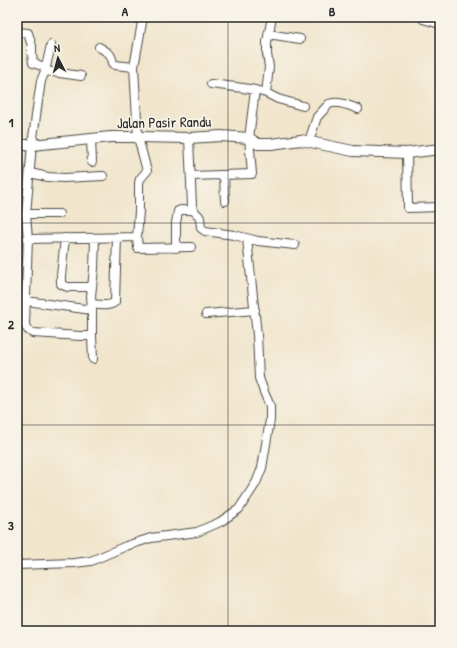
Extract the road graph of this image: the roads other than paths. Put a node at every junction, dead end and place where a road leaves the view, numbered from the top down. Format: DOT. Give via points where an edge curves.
graph roads {
  1 [pos="143,17"];
  2 [pos="272,17"];
  3 [pos="423,19"];
  4 [pos="440,24"];
  5 [pos="17,32"];
  6 [pos="268,34"];
  7 [pos="300,39"];
  8 [pos="51,45"];
  9 [pos="99,47"];
  10 [pos="134,67"];
  11 [pos="45,69"];
  12 [pos="81,76"];
  13 [pos="211,84"];
  14 [pos="255,90"];
  15 [pos="266,93"];
  16 [pos="303,106"];
  17 [pos="358,109"];
  18 [pos="138,137"];
  19 [pos="189,138"];
  20 [pos="249,138"];
  21 [pos="91,139"];
  22 [pos="309,141"];
  23 [pos="17,145"];
  24 [pos="32,145"];
  25 [pos="440,149"];
  26 [pos="407,153"];
  27 [pos="92,162"];
  28 [pos="30,173"];
  29 [pos="103,176"];
  30 [pos="191,176"];
  31 [pos="224,176"];
  32 [pos="225,201"];
  33 [pos="440,208"];
  34 [pos="193,210"];
  35 [pos="26,214"];
  36 [pos="59,214"];
  37 [pos="117,237"];
  38 [pos="137,237"];
  39 [pos="65,238"];
  40 [pos="95,238"];
  41 [pos="28,239"];
  42 [pos="247,239"];
  43 [pos="295,246"];
  44 [pos="191,247"];
  45 [pos="176,248"];
  46 [pos="92,287"];
  47 [pos="26,301"];
  48 [pos="92,307"];
  49 [pos="255,310"];
  50 [pos="206,314"];
  51 [pos="92,336"];
  52 [pos="93,359"];
  53 [pos="17,565"];
  1 -- 10 [label="street"];
  2 -- 6 [label="street"];
  3 -- 4 [label="street"];
  5 -- 11 [label="street" via="28,33 33,64"];
  6 -- 7 [label="street"];
  6 -- 15 [label="street" via="266,47 269,67"];
  8 -- 11 [label="street"];
  9 -- 10 [label="street" via="112,56 113,64"];
  10 -- 18 [label="street"];
  11 -- 12 [label="street"];
  11 -- 24 [label="street"];
  13 -- 14 [label="street"];
  14 -- 15 [label="street"];
  14 -- 20 [label="street"];
  15 -- 16 [label="street"];
  17 -- 22 [label="street" via="335,102 329,104 317,117"];
  18 -- 19 [label="street, Jalan Pasir Randu"];
  18 -- 21 [label="street, Jalan Pasir Randu"];
  18 -- 38 [label="street" via="147,171 139,183"];
  19 -- 20 [label="street, Jalan Pasir Randu"];
  19 -- 30 [label="street"];
  20 -- 22 [label="street, Jalan Pasir Randu" via="258,144"];
  20 -- 31 [label="street" via="252,174"];
  21 -- 24 [label="street, Jalan Pasir Randu"];
  21 -- 27 [label="street"];
  22 -- 26 [label="street, Jalan Pasir Randu" via="350,150"];
  23 -- 24 [label="street, Jalan Pasir Randu"];
  24 -- 28 [label="street"];
  25 -- 26 [label="street, Jalan Pasir Randu"];
  26 -- 33 [label="street" via="408,208"];
  28 -- 29 [label="street" via="64,178"];
  28 -- 35 [label="street"];
  30 -- 31 [label="street"];
  30 -- 34 [label="street"];
  31 -- 32 [label="street"];
  34 -- 42 [label="street" via="200,218 202,230"];
  34 -- 45 [label="street" via="178,211"];
  35 -- 36 [label="street"];
  35 -- 41 [label="street"];
  37 -- 38 [label="street"];
  37 -- 40 [label="street"];
  37 -- 48 [label="street" via="115,302 111,305"];
  38 -- 45 [label="street" via="138,248"];
  39 -- 40 [label="street"];
  39 -- 41 [label="street"];
  39 -- 46 [label="street" via="61,284 68,287"];
  40 -- 46 [label="street"];
  41 -- 47 [label="street"];
  42 -- 43 [label="street"];
  42 -- 49 [label="street"];
  44 -- 45 [label="street"];
  46 -- 48 [label="street"];
  47 -- 48 [label="street"];
  47 -- 51 [label="street" via="25,324 29,332"];
  48 -- 51 [label="street"];
  49 -- 50 [label="street"];
  49 -- 53 [label="street" via="259,378 270,406 270,420 262,468 256,483 239,509 220,522 197,532 151,538 91,561"];
  51 -- 52 [label="street"];
}
